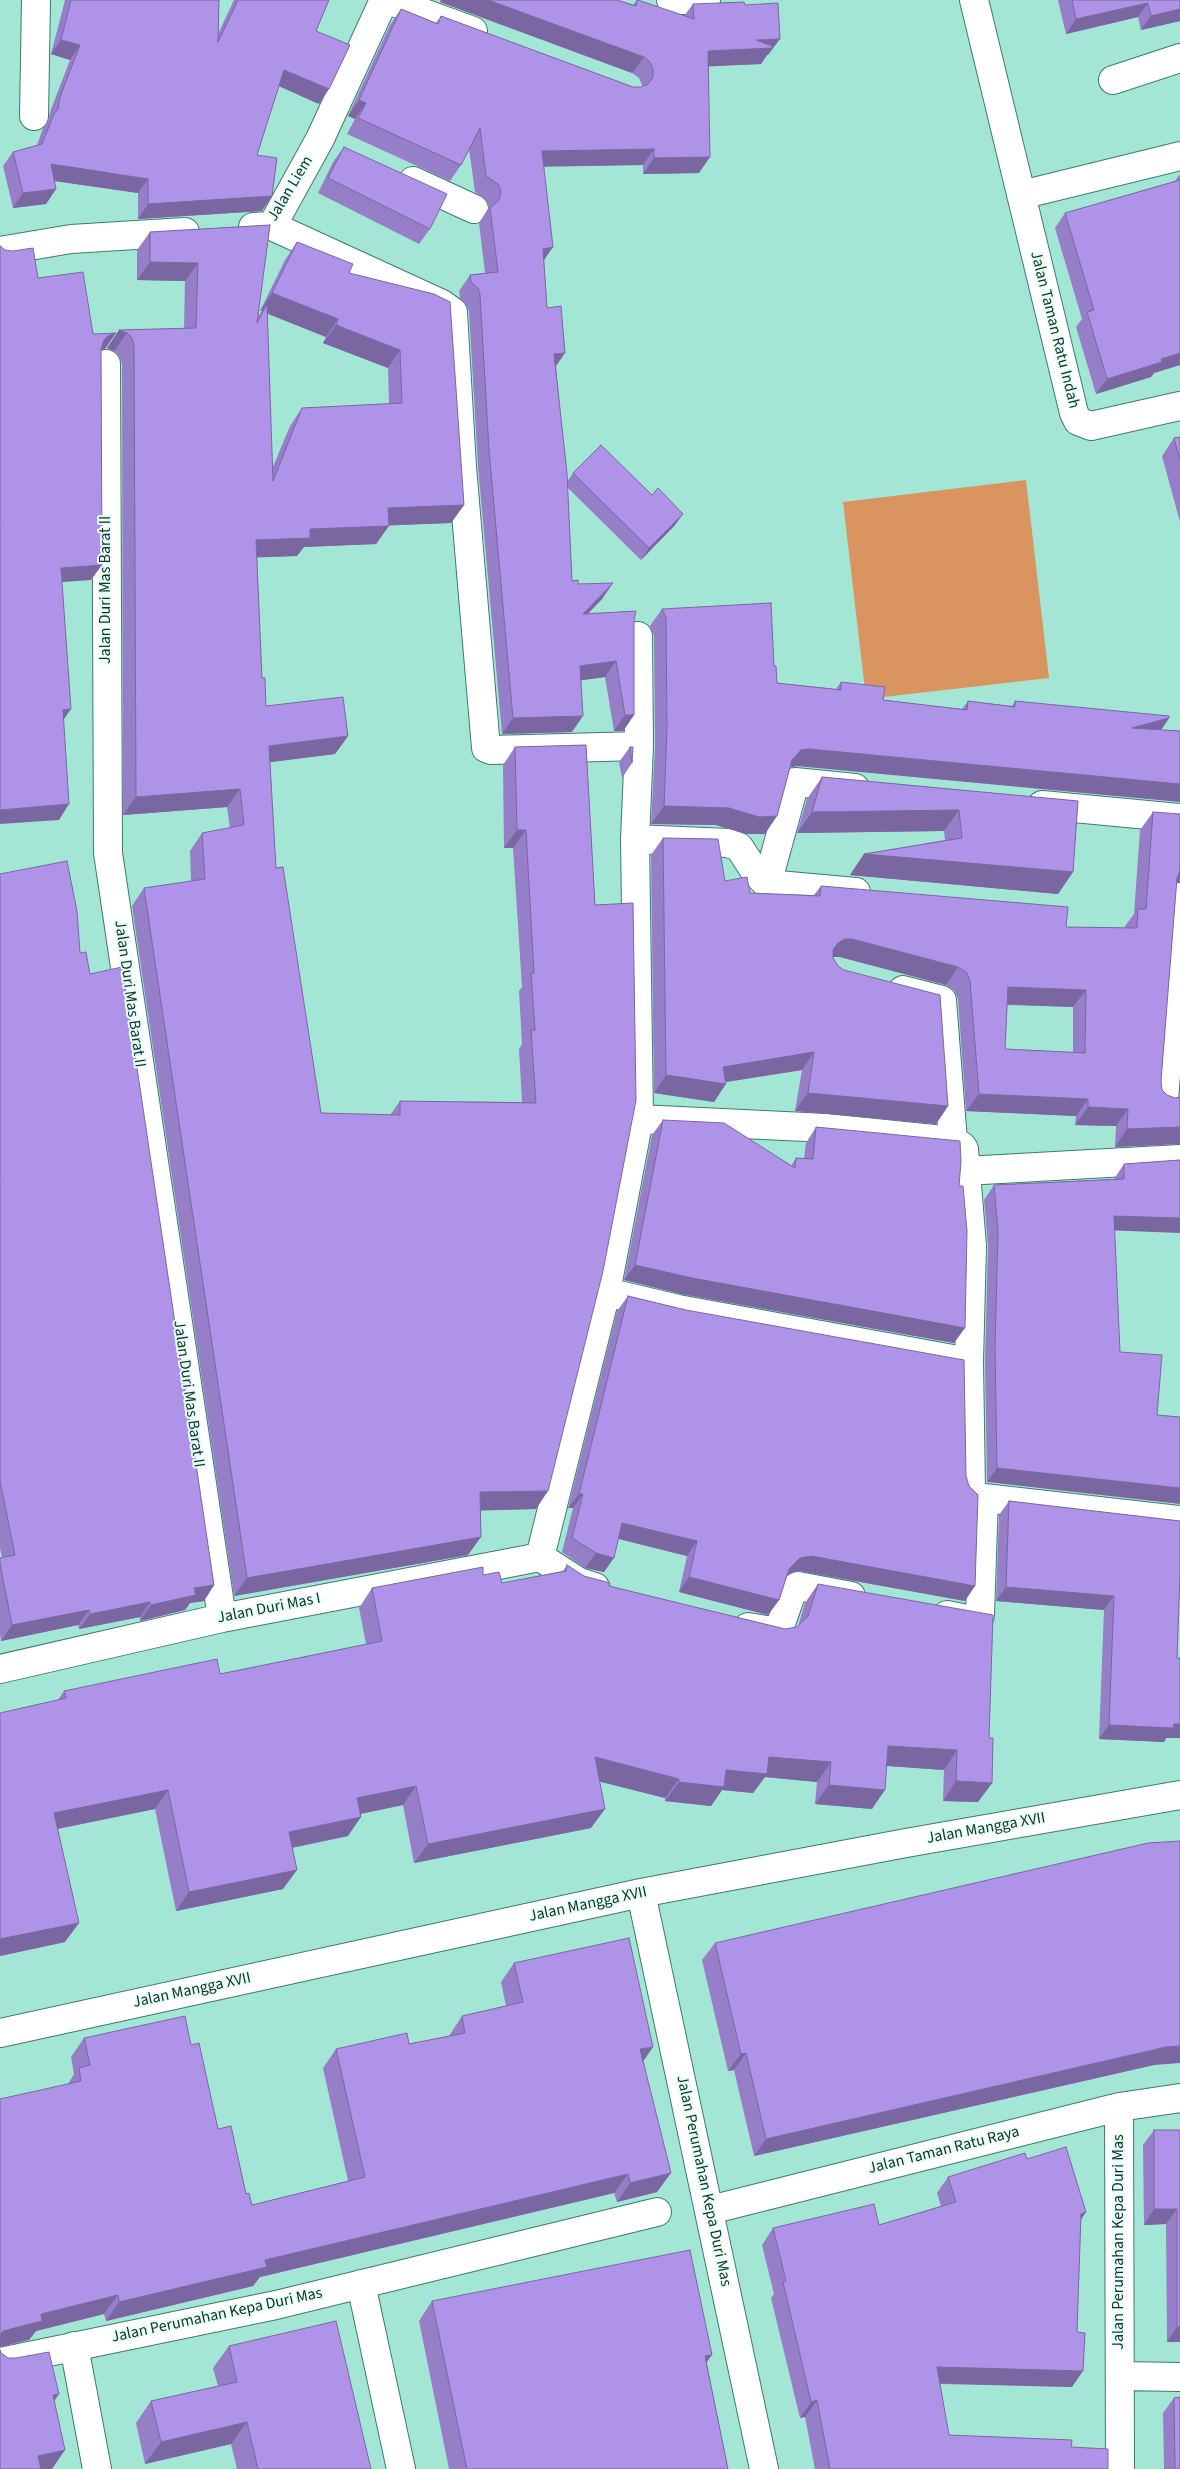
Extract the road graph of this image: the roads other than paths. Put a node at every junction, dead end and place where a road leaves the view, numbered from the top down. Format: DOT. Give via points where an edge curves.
graph roads {
  1 [pos="36,0"];
  2 [pos="384,0"];
  3 [pos="388,0"];
  4 [pos="671,0"];
  5 [pos="706,0"];
  6 [pos="974,0"];
  7 [pos="499,41"];
  8 [pos="1180,58"];
  9 [pos="1113,80"];
  10 [pos="34,116"];
  11 [pos="1180,156"];
  12 [pos="393,172"];
  13 [pos="1021,195"];
  14 [pos="474,209"];
  15 [pos="272,226"];
  16 [pos="0,251"];
  17 [pos="106,364"];
  18 [pos="1180,406"];
  19 [pos="638,636"];
  20 [pos="639,746"];
  21 [pos="884,790"];
  22 [pos="1022,803"];
  23 [pos="1180,818"];
  24 [pos="635,838"];
  25 [pos="767,884"];
  26 [pos="883,894"];
  27 [pos="1180,896"];
  28 [pos="884,984"];
  29 [pos="1164,1100"];
  30 [pos="639,1119"];
  31 [pos="953,1141"];
  32 [pos="1180,1159"];
  33 [pos="965,1170"];
  34 [pos="606,1292"];
  35 [pos="969,1362"];
  36 [pos="984,1498"];
  37 [pos="1180,1520"];
  38 [pos="540,1557"];
  39 [pos="617,1592"];
  40 [pos="875,1601"];
  41 [pos="923,1611"];
  42 [pos="222,1618"];
  43 [pos="721,1620"];
  44 [pos="0,1669"];
  45 [pos="1180,1794"];
  46 [pos="641,1893"];
  47 [pos="0,2033"];
  48 [pos="1180,2098"];
  49 [pos="1119,2107"];
  50 [pos="710,2210"];
  51 [pos="657,2212"];
  52 [pos="361,2284"];
  53 [pos="74,2346"];
  54 [pos="0,2362"];
  55 [pos="1120,2376"];
  56 [pos="1180,2377"];
  57 [pos="97,2469"];
  58 [pos="401,2469"];
  59 [pos="764,2469"];
  60 [pos="1120,2469"];
  1 -- 10 [label="street"];
  2 -- 15 [label="street, Jalan Liem" via="329,143"];
  3 -- 7 [label="street"];
  4 -- 5 [label="street"];
  6 -- 13 [label="street, Jalan Taman Ratu Indah"];
  8 -- 9 [label="street"];
  11 -- 13 [label="street"];
  12 -- 14 [label="street"];
  13 -- 18 [label="street, Jalan Taman Ratu Indah" via="1072,408 1078,421 1091,426"];
  15 -- 16 [label="street, Jalan Liem" via="71,239"];
  15 -- 20 [label="street" via="442,304 453,312 462,467 486,748"];
  17 -- 42 [label="street, Jalan Duri Mas Barat II" via="108,852"];
  19 -- 20 [label="street"];
  20 -- 24 [label="street"];
  21 -- 25 [label="street" via="794,782"];
  22 -- 23 [label="street"];
  24 -- 25 [label="street" via="716,841 739,847"];
  24 -- 30 [label="street"];
  25 -- 26 [label="street"];
  27 -- 29 [label="street"];
  28 -- 31 [label="street" via="942,1000"];
  30 -- 31 [label="street" via="826,1128"];
  30 -- 34 [label="street"];
  31 -- 33 [label="street" via="964,1149"];
  32 -- 33 [label="street"];
  33 -- 35 [label="street" via="972,1246"];
  34 -- 35 [label="street" via="678,1309"];
  34 -- 38 [label="street"];
  35 -- 36 [label="street" via="971,1490 976,1497"];
  36 -- 37 [label="street"];
  36 -- 41 [label="street" via="978,1618 972,1620"];
  38 -- 39 [label="street" via="579,1582"];
  38 -- 42 [label="street, Jalan Duri Mas I"];
  40 -- 43 [label="street" via="798,1586 793,1589 778,1632"];
  42 -- 44 [label="street, Jalan Duri Mas I"];
  45 -- 46 [label="street, Jalan Mangga XVII"];
  46 -- 47 [label="street, Jalan Mangga XVII"];
  46 -- 50 [label="street, Jalan Perumahan Kepa Duri Mas"];
  48 -- 49 [label="street, Jalan Taman Ratu Raya"];
  49 -- 50 [label="street, Jalan Taman Ratu Raya"];
  49 -- 55 [label="street, Jalan Perumahan Kepa Duri Mas"];
  50 -- 59 [label="street, Jalan Perumahan Kepa Duri Mas"];
  51 -- 52 [label="street, Jalan Perumahan Kepa Duri Mas"];
  52 -- 53 [label="street, Jalan Perumahan Kepa Duri Mas" via="276,2305"];
  52 -- 58 [label="street"];
  53 -- 54 [label="street, Jalan Perumahan Kepa Duri Mas"];
  53 -- 57 [label="street"];
  55 -- 56 [label="street"];
  55 -- 60 [label="street, Jalan Perumahan Kepa Duri Mas"];
}
